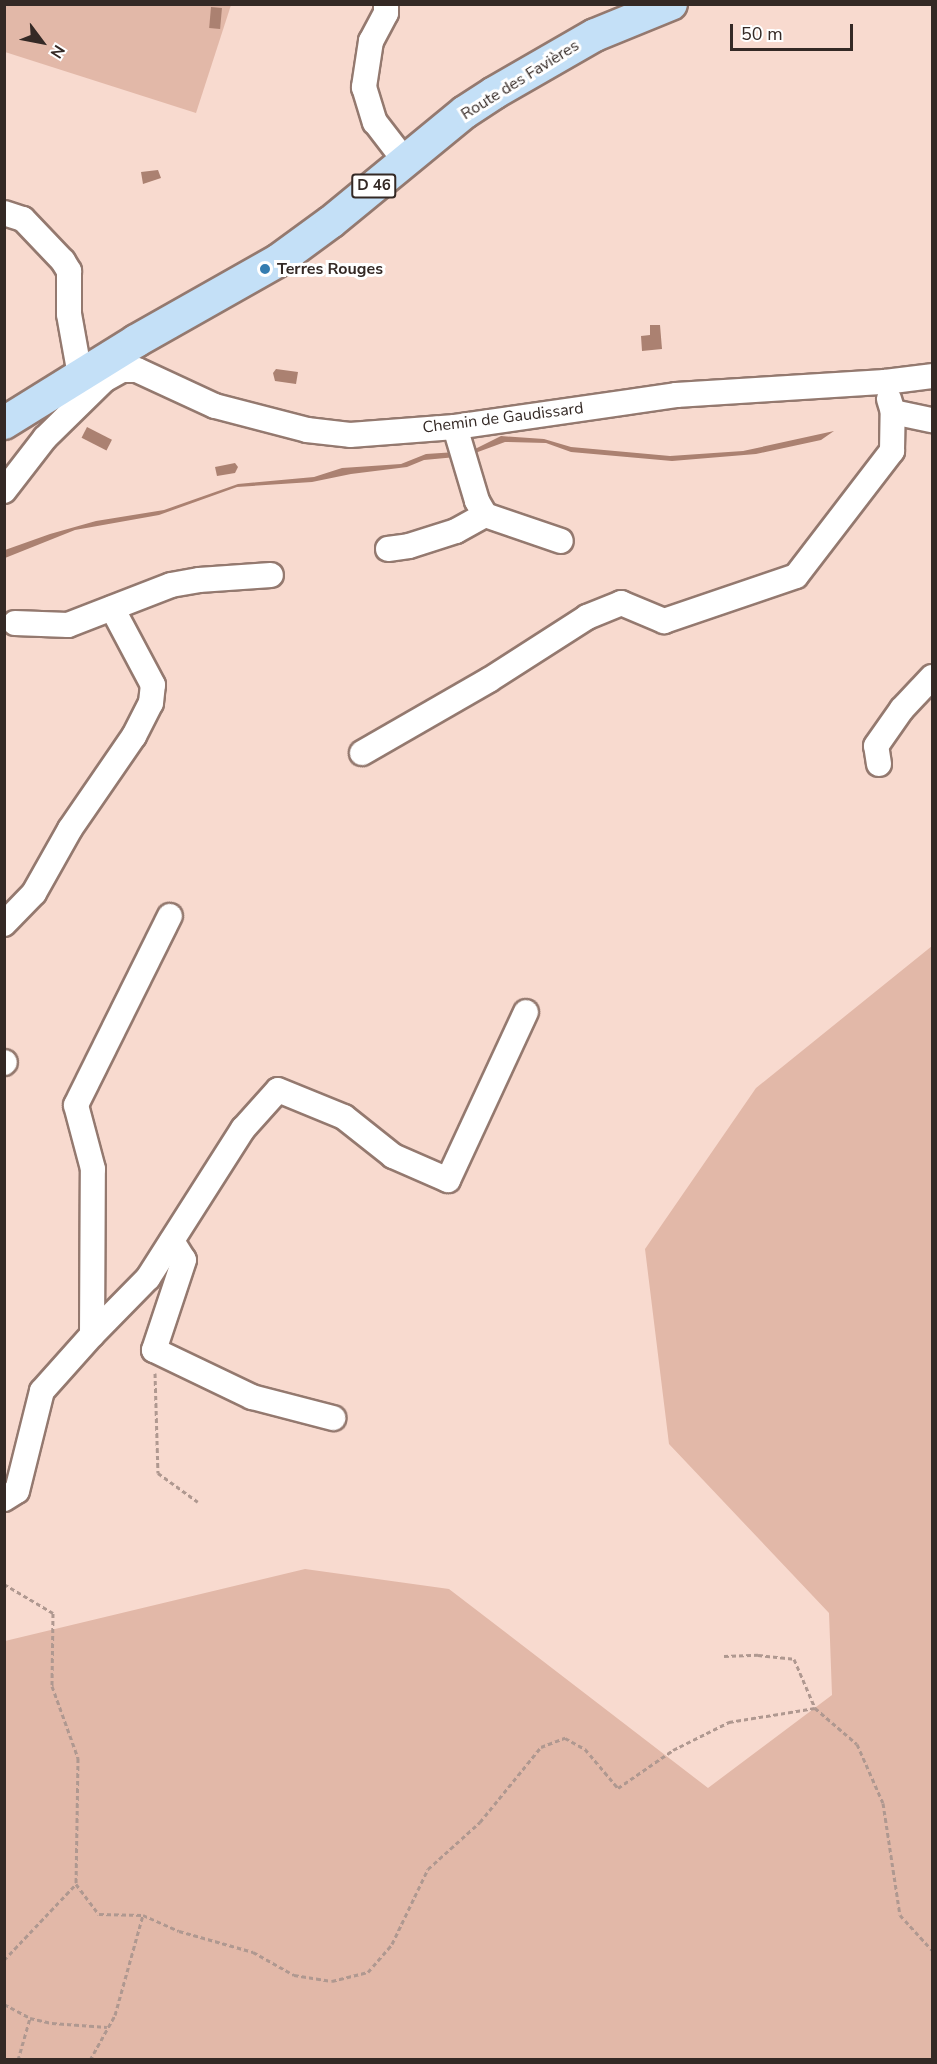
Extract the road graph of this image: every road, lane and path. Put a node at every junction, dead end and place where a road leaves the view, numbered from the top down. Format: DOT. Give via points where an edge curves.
graph roads {
  1 [pos="386,4"];
  2 [pos="671,4"];
  3 [pos="405,161"];
  4 [pos="4,213"];
  5 [pos="80,375"];
  6 [pos="933,376"];
  7 [pos="885,382"];
  8 [pos="893,412"];
  9 [pos="933,420"];
  10 [pos="4,423"];
  11 [pos="455,427"];
  12 [pos="4,492"];
  13 [pos="485,515"];
  14 [pos="561,542"];
  15 [pos="388,549"];
  16 [pos="271,575"];
  17 [pos="112,608"];
  18 [pos="15,623"];
  19 [pos="933,677"];
  20 [pos="362,753"];
  21 [pos="879,764"];
  22 [pos="170,916"];
  23 [pos="4,924"];
  24 [pos="526,1012"];
  25 [pos="172,1241"];
  26 [pos="92,1335"];
  27 [pos="154,1350"];
  28 [pos="333,1418"];
  29 [pos="4,1499"];
  30 [pos="198,1502"];
  31 [pos="4,1584"];
  32 [pos="724,1656"];
  33 [pos="815,1708"];
  34 [pos="76,1884"];
  35 [pos="143,1916"];
  36 [pos="933,1950"];
  37 [pos="4,1960"];
  38 [pos="4,2004"];
  39 [pos="30,2018"];
  40 [pos="107,2027"];
  41 [pos="18,2060"];
  42 [pos="90,2060"];
  1 -- 3 [label="street" via="386,13 371,41 364,87 375,122"];
  2 -- 3 [label="main road, Route des Favières / D 46" via="595,35 535,68 465,112"];
  3 -- 5 [label="main road, Route des Favières / D 46" via="279,260"];
  4 -- 5 [label="street" via="23,219 69,271 69,314"];
  5 -- 10 [label="main road, D 46"];
  6 -- 7 [label="street, Chemin de Gaudissard"];
  7 -- 8 [label="street"];
  7 -- 11 [label="street, Chemin de Gaudissard" via="676,395"];
  8 -- 9 [label="street"];
  8 -- 20 [label="street" via="892,452 796,576 664,621 621,603 587,617 489,680"];
  11 -- 12 [label="street, Chemin de Gaudissard" via="350,435 307,430 215,406 137,370 122,370 104,380 45,438"];
  11 -- 13 [label="street" via="477,501"];
  13 -- 14 [label="street"];
  13 -- 15 [label="street" via="456,531"];
  16 -- 17 [label="street" via="171,585"];
  17 -- 18 [label="street" via="68,625"];
  17 -- 23 [label="street" via="153,685 151,703 34,893"];
  19 -- 21 [label="street" via="902,709 876,746"];
  22 -- 26 [label="street" via="76,1105 93,1169"];
  24 -- 25 [label="street" via="447,1180 393,1156 344,1117 278,1090 243,1129"];
  25 -- 26 [label="street" via="148,1278"];
  25 -- 27 [label="street" via="184,1260"];
  26 -- 29 [label="street" via="42,1391 17,1491"];
  27 -- 28 [label="street" via="252,1397"];
  27 -- 30 [label="path" via="158,1473"];
  31 -- 34 [label="path" via="53,1613 52,1686 78,1758"];
  32 -- 33 [label="path" via="794,1659"];
  33 -- 35 [label="path" via="729,1722 673,1750 618,1788 585,1749 564,1738 541,1747 480,1822 428,1869 392,1944 368,1972 332,1981 294,1975 253,1952 179,1931"];
  33 -- 36 [label="path" via="857,1744 883,1803 900,1915"];
  34 -- 35 [label="path" via="99,1914"];
  34 -- 37 [label="path"];
  35 -- 40 [label="path" via="115,2015"];
  38 -- 39 [label="path"];
  39 -- 40 [label="path"];
  39 -- 41 [label="path"];
  40 -- 42 [label="path"];
}
